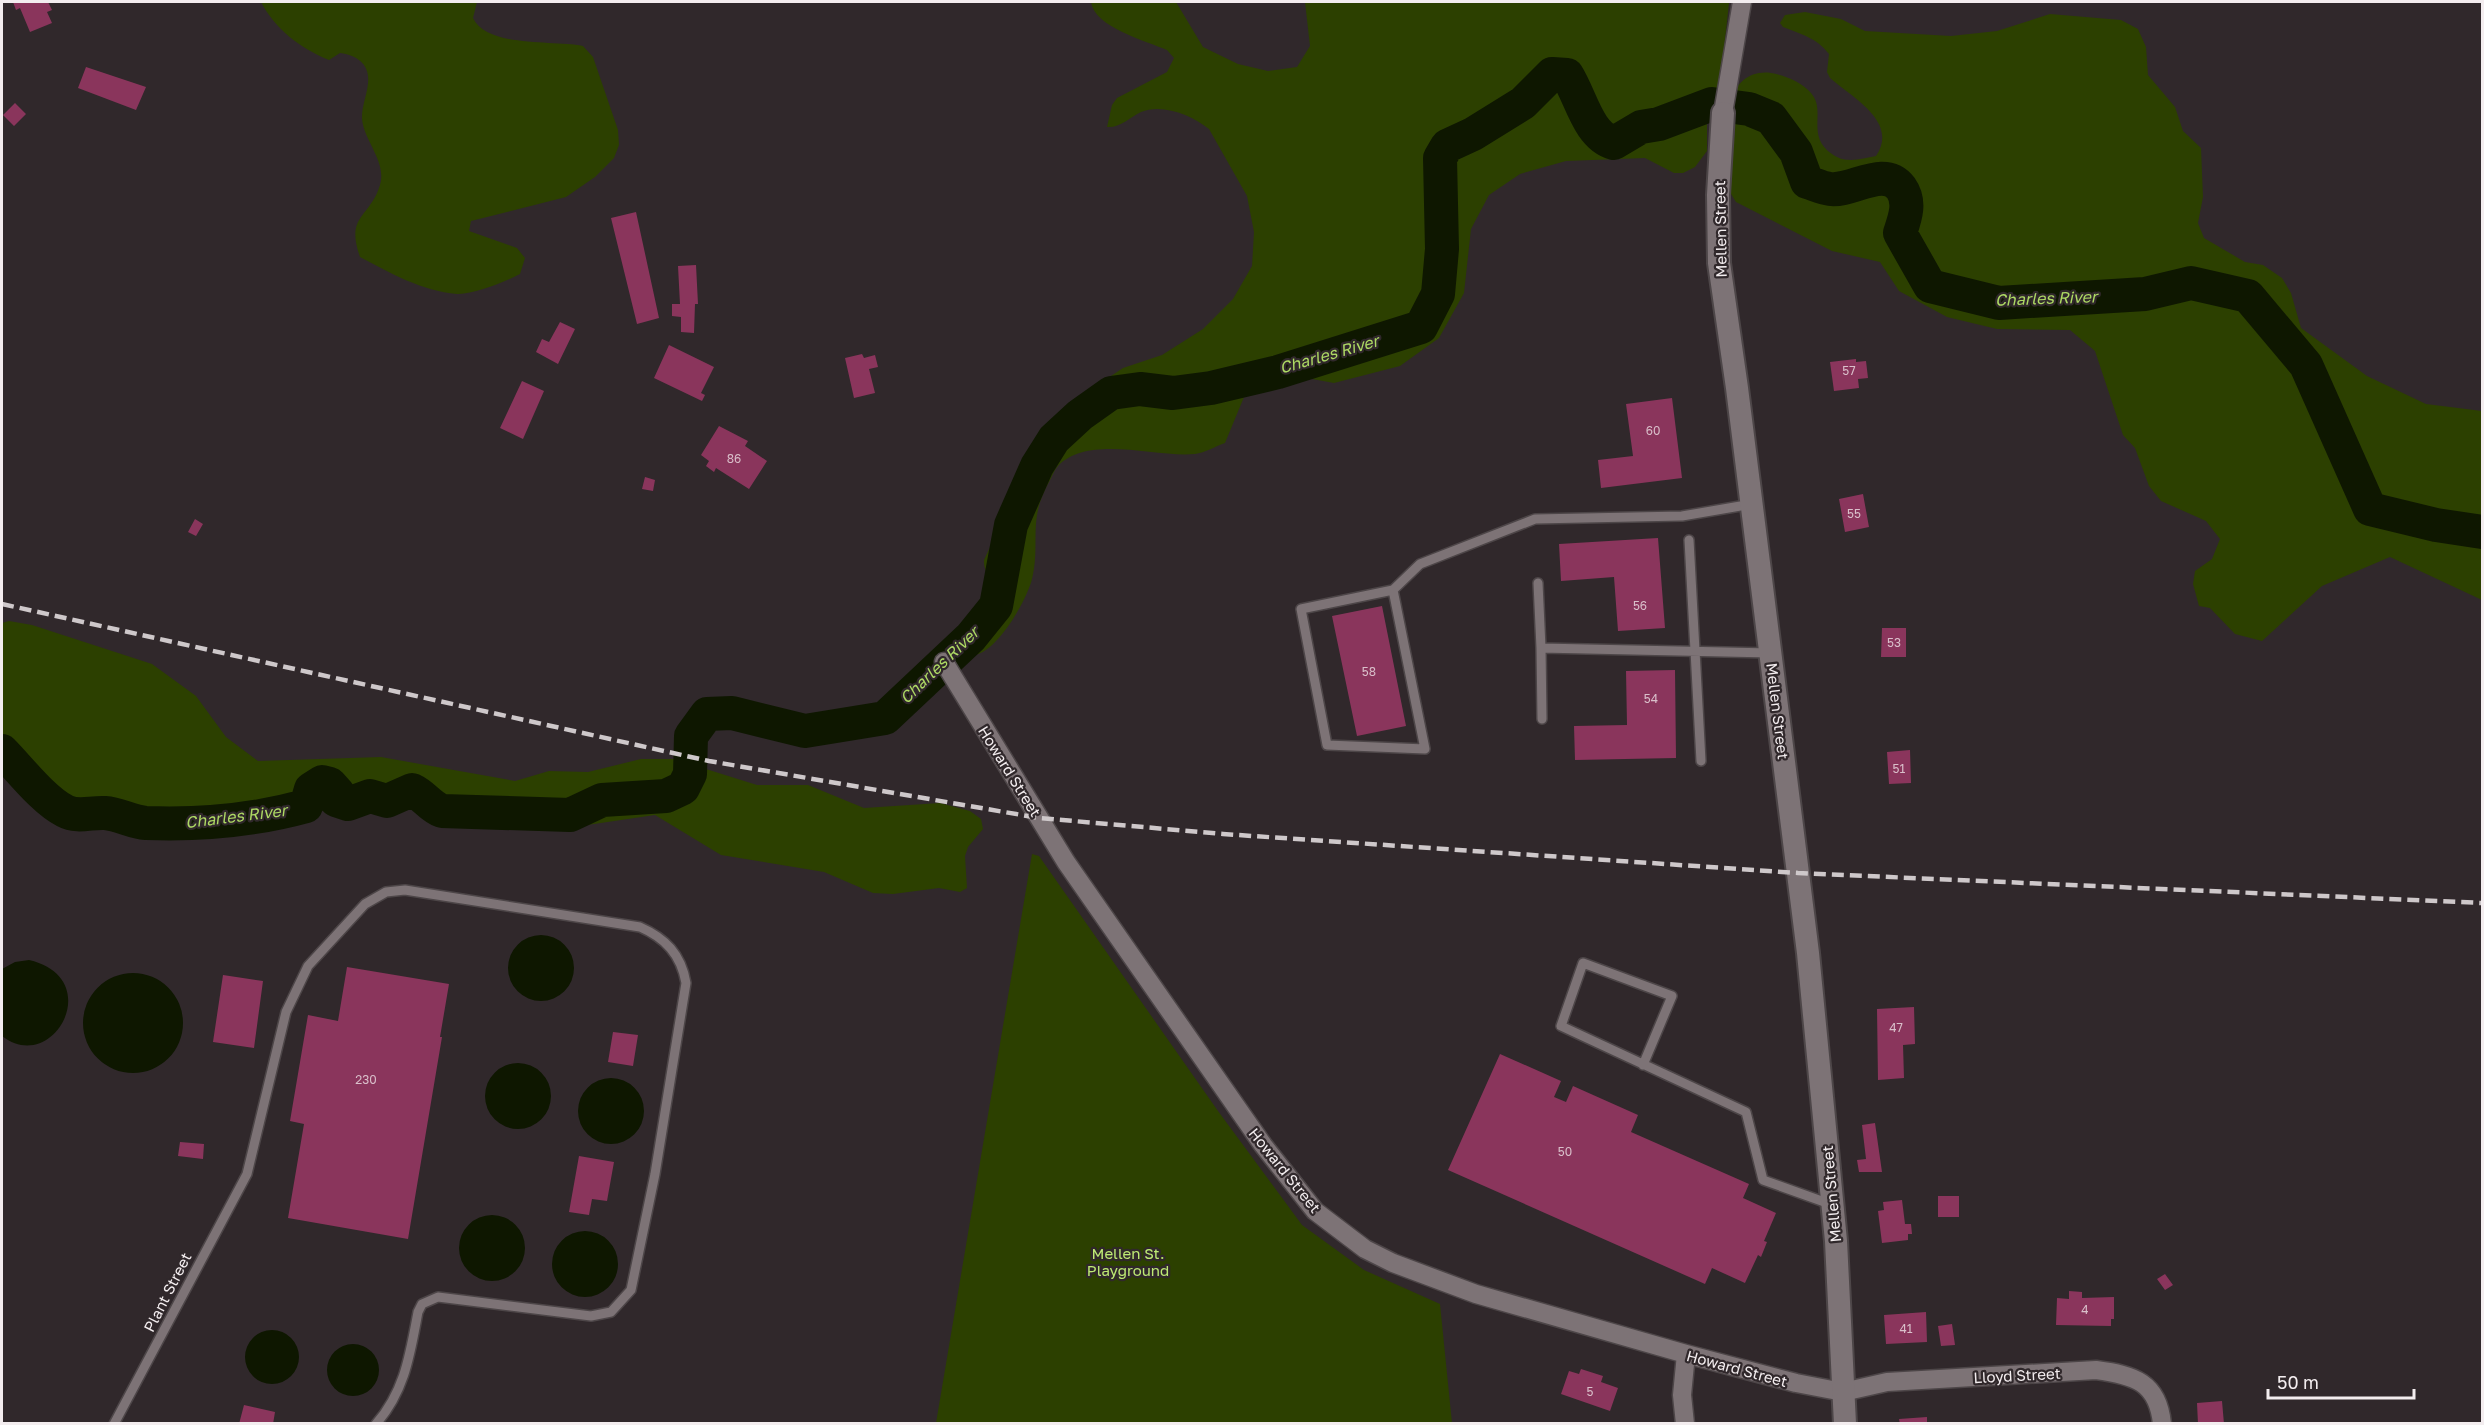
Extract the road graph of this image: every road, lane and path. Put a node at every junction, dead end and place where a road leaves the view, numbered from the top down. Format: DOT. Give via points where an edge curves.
graph roads {
  1 [pos="1742,2"];
  2 [pos="1724,105"];
  3 [pos="1752,504"];
  4 [pos="1689,540"];
  5 [pos="1538,583"];
  6 [pos="1393,590"];
  7 [pos="1541,648"];
  8 [pos="1696,651"];
  9 [pos="1771,653"];
  10 [pos="944,662"];
  11 [pos="1542,719"];
  12 [pos="1701,761"];
  13 [pos="1643,1065"];
  14 [pos="1832,1204"];
  15 [pos="1686,1354"];
  16 [pos="1843,1392"];
  17 [pos="114,1424"];
  18 [pos="376,1424"];
  19 [pos="1685,1424"];
  20 [pos="1845,1424"];
  21 [pos="2162,1424"];
  1 -- 2 [label="street, Mellen Street"];
  2 -- 3 [label="street, Mellen Street" via="1718,195 1719,263"];
  3 -- 6 [label="lane" via="1682,516 1535,519 1420,564"];
  3 -- 9 [label="street, Mellen Street"];
  4 -- 8 [label="lane"];
  5 -- 7 [label="lane"];
  6 -- 6 [label="lane" via="1425,749 1327,745 1301,609"];
  7 -- 8 [label="lane"];
  7 -- 11 [label="lane"];
  8 -- 9 [label="lane"];
  8 -- 12 [label="lane"];
  9 -- 14 [label="street, Mellen Street" via="1808,953"];
  10 -- 15 [label="street, Howard Street" via="1104,919 1263,1145 1315,1211 1365,1249 1393,1263 1476,1294"];
  13 -- 13 [label="lane" via="1561,1026 1583,963 1672,996"];
  13 -- 14 [label="lane" via="1746,1112 1763,1180"];
  14 -- 16 [label="street, Mellen Street"];
  15 -- 16 [label="street, Howard Street"];
  15 -- 19 [label="street" via="1682,1395"];
  16 -- 20 [label="street, Mellen Street"];
  16 -- 21 [label="street, Lloyd Street" via="1887,1382 2119,1373 2154,1392"];
  17 -- 18 [label="lane, Plant Street" via="247,1174 286,1012 308,966 365,904 386,892 405,890 639,927 659,935 674,951 686,983 655,1174 631,1290 611,1312 591,1316 461,1298 438,1297 422,1304 399,1391"];
}
